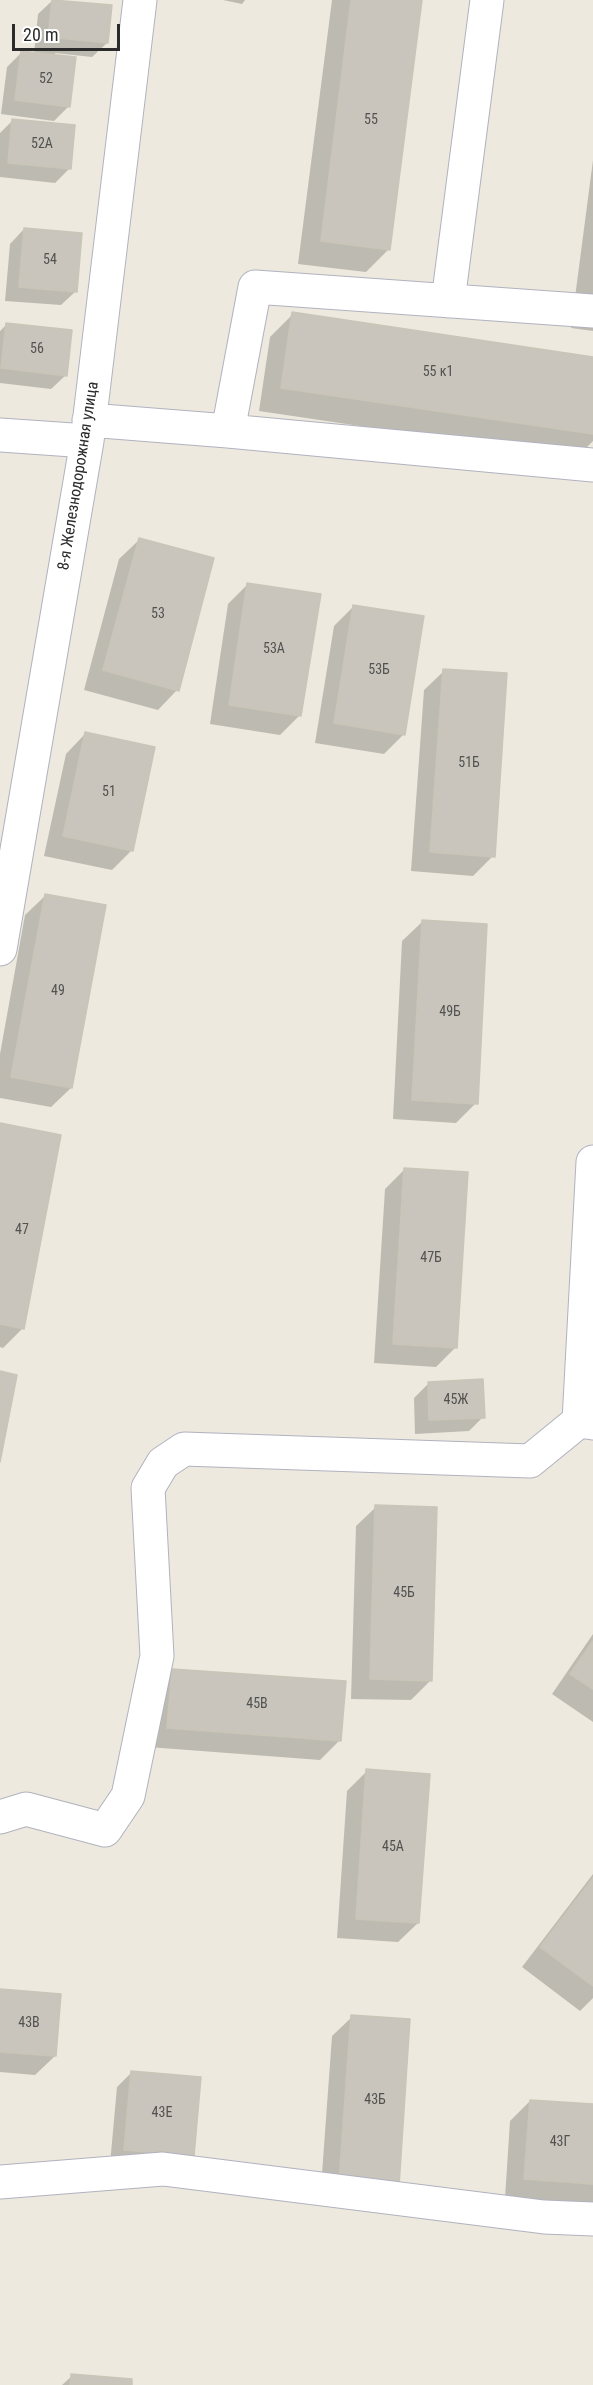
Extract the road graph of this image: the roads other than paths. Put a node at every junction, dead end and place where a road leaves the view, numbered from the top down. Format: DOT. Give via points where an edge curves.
graph roads {
  1 [pos="140,0"];
  2 [pos="487,0"];
  3 [pos="448,301"];
  4 [pos="593,311"];
  5 [pos="228,430"];
  6 [pos="88,431"];
  7 [pos="0,435"];
  8 [pos="593,465"];
  9 [pos="0,949"];
  10 [pos="593,1162"];
  11 [pos="586,1422"];
  12 [pos="0,1818"];
  13 [pos="0,2182"];
  14 [pos="593,2219"];
  1 -- 6 [label="street, 8-я Железнодорожная улица"];
  2 -- 3 [label="street"];
  3 -- 4 [label="street"];
  3 -- 5 [label="street" via="255,287"];
  5 -- 6 [label="street"];
  5 -- 8 [label="street"];
  6 -- 7 [label="street"];
  6 -- 9 [label="street, 8-я Железнодорожная улица"];
  10 -- 11 [label="street"];
  11 -- 12 [label="street" via="530,1461 184,1449 162,1463 148,1488 157,1656 128,1796 105,1830 26,1809"];
  13 -- 14 [label="street" via="163,2169 544,2217"];
}
